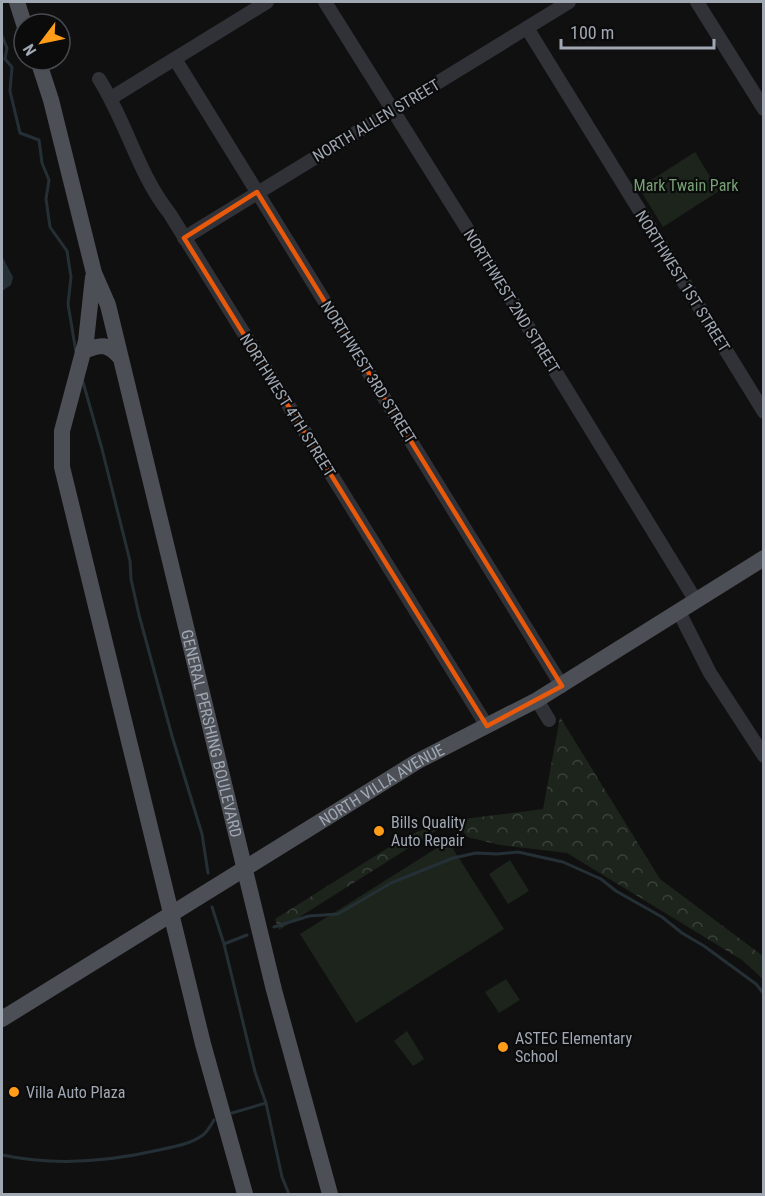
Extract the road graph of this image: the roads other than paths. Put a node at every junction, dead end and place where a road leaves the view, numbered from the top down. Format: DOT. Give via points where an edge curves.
graph roads {
  1 [pos="267,2"];
  2 [pos="325,2"];
  3 [pos="569,2"];
  4 [pos="697,2"];
  5 [pos="527,28"];
  6 [pos="175,59"];
  7 [pos="42,72"];
  8 [pos="99,79"];
  9 [pos="111,98"];
  10 [pos="764,109"];
  11 [pos="393,110"];
  12 [pos="257,192"];
  13 [pos="184,238"];
  14 [pos="94,273"];
  15 [pos="83,351"];
  16 [pos="120,357"];
  17 [pos="764,412"];
  18 [pos="764,558"];
  19 [pos="696,601"];
  20 [pos="679,612"];
  21 [pos="562,686"];
  22 [pos="537,700"];
  23 [pos="549,720"];
  24 [pos="487,726"];
  25 [pos="764,756"];
  26 [pos="245,869"];
  27 [pos="172,914"];
  28 [pos="2,1019"];
  29 [pos="245,1194"];
  30 [pos="330,1194"];
  1 -- 6 [label="street"];
  2 -- 11 [label="street, NORTHWEST 2ND STREET"];
  3 -- 5 [label="street, NORTH ALLEN STREET"];
  4 -- 10 [label="street"];
  5 -- 11 [label="street, NORTH ALLEN STREET"];
  5 -- 17 [label="street, NORTHWEST 1ST STREET"];
  6 -- 9 [label="street"];
  6 -- 12 [label="street, NORTHWEST 3RD STREET"];
  7 -- 14 [label="main road, GENERAL PERSHING BOULEVARD"];
  8 -- 9 [label="street, NORTHWEST 4TH STREET"];
  9 -- 13 [label="street, NORTHWEST 4TH STREET" via="154,194"];
  11 -- 12 [label="street, NORTH ALLEN STREET"];
  11 -- 19 [label="street, NORTHWEST 2ND STREET"];
  12 -- 13 [label="street, NORTH ALLEN STREET"];
  12 -- 21 [label="street, NORTHWEST 3RD STREET"];
  13 -- 24 [label="street, NORTHWEST 4TH STREET"];
  14 -- 15 [label="main road, GENERAL PERSHING BOULEVARD"];
  14 -- 16 [label="main road, GENERAL PERSHING BOULEVARD" via="108,305"];
  15 -- 16 [label="main road" via="103,346"];
  15 -- 27 [label="main road, GENERAL PERSHING BOULEVARD" via="62,431 62,467"];
  16 -- 26 [label="main road, GENERAL PERSHING BOULEVARD"];
  18 -- 19 [label="main road, NORTH VILLA AVENUE"];
  19 -- 20 [label="main road, NORTH VILLA AVENUE"];
  20 -- 21 [label="main road, NORTH VILLA AVENUE"];
  20 -- 25 [label="street" via="710,673"];
  21 -- 22 [label="main road, NORTH VILLA AVENUE"];
  22 -- 23 [label="street"];
  22 -- 24 [label="main road, NORTH VILLA AVENUE"];
  24 -- 26 [label="main road, NORTH VILLA AVENUE" via="418,761"];
  26 -- 27 [label="main road, NORTH VILLA AVENUE"];
  26 -- 30 [label="main road, GENERAL PERSHING BOULEVARD" via="287,1042"];
  27 -- 28 [label="main road, NORTH VILLA AVENUE"];
  27 -- 29 [label="main road, GENERAL PERSHING BOULEVARD"];
}
